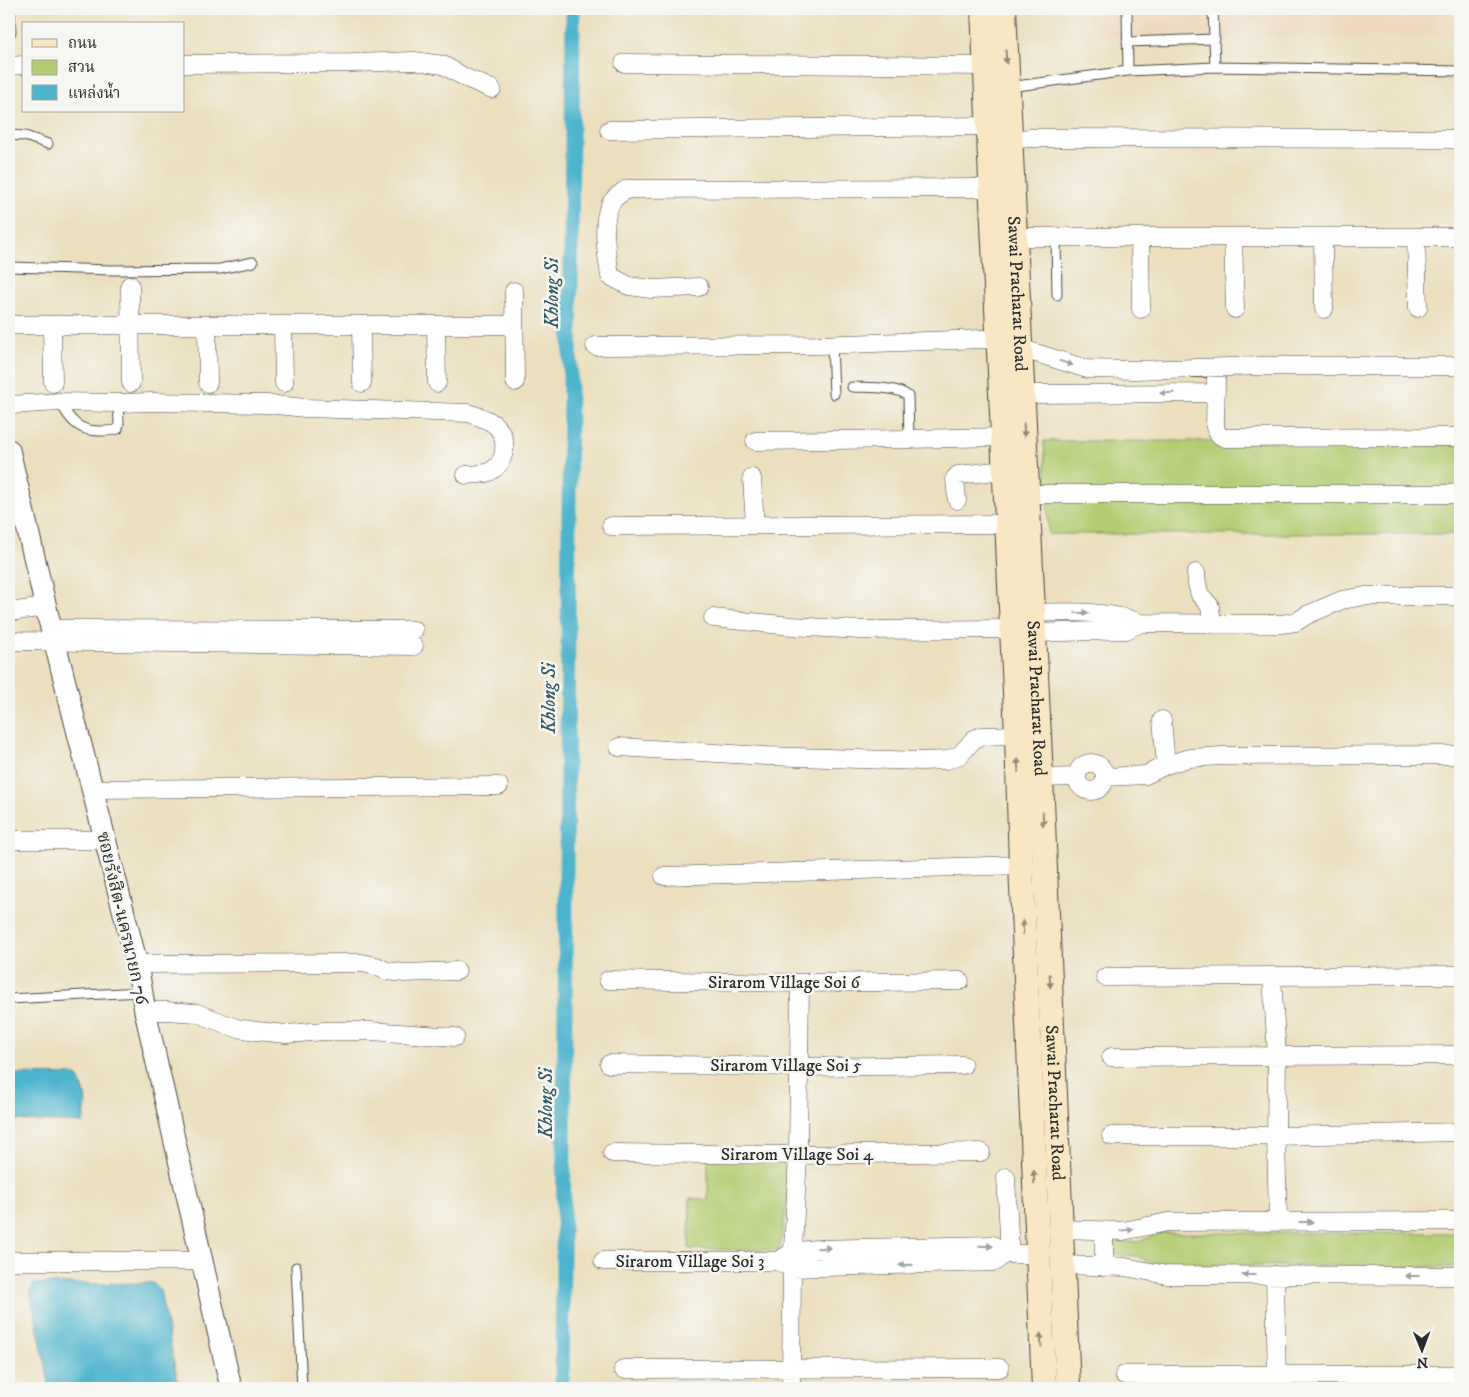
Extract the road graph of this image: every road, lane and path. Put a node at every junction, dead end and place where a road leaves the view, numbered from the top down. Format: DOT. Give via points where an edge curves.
graph roads {
  1 [pos="10,9"];
  2 [pos="983,9"];
  3 [pos="1004,9"];
  4 [pos="1127,9"];
  5 [pos="1213,9"];
  6 [pos="11,32"];
  7 [pos="1215,39"];
  8 [pos="1127,42"];
  9 [pos="624,63"];
  10 [pos="185,64"];
  11 [pos="22,65"];
  12 [pos="9,66"];
  13 [pos="986,66"];
  14 [pos="1215,67"];
  15 [pos="1128,70"];
  16 [pos="1460,71"];
  17 [pos="1008,87"];
  18 [pos="492,89"];
  19 [pos="988,126"];
  20 [pos="609,130"];
  21 [pos="9,135"];
  22 [pos="1460,139"];
  23 [pos="1010,140"];
  24 [pos="48,144"];
  25 [pos="992,188"];
  26 [pos="1460,236"];
  27 [pos="1015,237"];
  28 [pos="1056,237"];
  29 [pos="1233,237"];
  30 [pos="1323,237"];
  31 [pos="1416,237"];
  32 [pos="1140,238"];
  33 [pos="253,262"];
  34 [pos="9,267"];
  35 [pos="130,285"];
  36 [pos="699,287"];
  37 [pos="514,291"];
  38 [pos="1057,295"];
  39 [pos="1418,308"];
  40 [pos="1141,309"];
  41 [pos="1235,309"];
  42 [pos="1324,309"];
  43 [pos="9,325"];
  44 [pos="514,325"];
  45 [pos="52,326"];
  46 [pos="130,326"];
  47 [pos="207,326"];
  48 [pos="283,326"];
  49 [pos="361,326"];
  50 [pos="436,326"];
  51 [pos="1010,344"];
  52 [pos="832,345"];
  53 [pos="595,346"];
  54 [pos="1460,366"];
  55 [pos="1218,368"];
  56 [pos="1135,370"];
  57 [pos="514,382"];
  58 [pos="53,383"];
  59 [pos="131,383"];
  60 [pos="208,383"];
  61 [pos="284,383"];
  62 [pos="362,383"];
  63 [pos="437,383"];
  64 [pos="852,387"];
  65 [pos="1215,393"];
  66 [pos="834,394"];
  67 [pos="1023,394"];
  68 [pos="1134,394"];
  69 [pos="60,402"];
  70 [pos="118,403"];
  71 [pos="9,405"];
  72 [pos="1003,437"];
  73 [pos="1460,437"];
  74 [pos="909,439"];
  75 [pos="756,441"];
  76 [pos="9,450"];
  77 [pos="1005,470"];
  78 [pos="466,475"];
  79 [pos="752,478"];
  80 [pos="1027,494"];
  81 [pos="1460,494"];
  82 [pos="957,500"];
  83 [pos="1007,524"];
  84 [pos="755,525"];
  85 [pos="611,526"];
  86 [pos="1196,573"];
  87 [pos="1460,596"];
  88 [pos="46,607"];
  89 [pos="9,612"];
  90 [pos="713,618"];
  91 [pos="1212,624"];
  92 [pos="1027,625"];
  93 [pos="9,633"];
  94 [pos="54,635"];
  95 [pos="414,638"];
  96 [pos="9,641"];
  97 [pos="1162,720"];
  98 [pos="1017,735"];
  99 [pos="619,747"];
  100 [pos="1460,755"];
  101 [pos="1166,765"];
  102 [pos="1041,778"];
  103 [pos="500,786"];
  104 [pos="92,789"];
  105 [pos="9,840"];
  106 [pos="105,840"];
  107 [pos="1020,864"];
  108 [pos="664,876"];
  109 [pos="137,964"];
  110 [pos="457,971"];
  111 [pos="1460,975"];
  112 [pos="1105,977"];
  113 [pos="1272,977"];
  114 [pos="608,980"];
  115 [pos="960,981"];
  116 [pos="800,983"];
  117 [pos="9,999"];
  118 [pos="143,1002"];
  119 [pos="455,1037"];
  120 [pos="1460,1055"];
  121 [pos="1277,1056"];
  122 [pos="1111,1057"];
  123 [pos="608,1064"];
  124 [pos="963,1065"];
  125 [pos="799,1066"];
  126 [pos="1054,1072"];
  127 [pos="1029,1074"];
  128 [pos="1460,1132"];
  129 [pos="1111,1136"];
  130 [pos="1276,1136"];
  131 [pos="981,1152"];
  132 [pos="612,1153"];
  133 [pos="798,1155"];
  134 [pos="1006,1177"];
  135 [pos="1278,1222"];
  136 [pos="1460,1222"];
  137 [pos="1061,1229"];
  138 [pos="1104,1231"];
  139 [pos="929,1246"];
  140 [pos="866,1247"];
  141 [pos="1007,1254"];
  142 [pos="1037,1254"];
  143 [pos="788,1260"];
  144 [pos="9,1261"];
  145 [pos="201,1261"];
  146 [pos="604,1261"];
  147 [pos="930,1264"];
  148 [pos="1062,1265"];
  149 [pos="866,1266"];
  150 [pos="296,1267"];
  151 [pos="1104,1267"];
  152 [pos="1275,1275"];
  153 [pos="1460,1276"];
  154 [pos="792,1368"];
  155 [pos="1000,1368"];
  156 [pos="623,1370"];
  157 [pos="1124,1375"];
  158 [pos="1460,1375"];
  159 [pos="1277,1382"];
  160 [pos="231,1388"];
  161 [pos="302,1388"];
  162 [pos="791,1388"];
  163 [pos="1044,1388"];
  164 [pos="1068,1388"];
  1 -- 6 [label="lane"];
  2 -- 13 [label="main road, Sawai Pracharat Road"];
  3 -- 17 [label="main road, Sawai Pracharat Road, one-way"];
  4 -- 8 [label="lane"];
  5 -- 7 [label="lane"];
  7 -- 8 [label="lane"];
  7 -- 14 [label="lane"];
  8 -- 15 [label="lane"];
  9 -- 13 [label="street"];
  10 -- 18 [label="street" via="414,61 443,65"];
  11 -- 12 [label="street"];
  13 -- 19 [label="main road, Sawai Pracharat Road"];
  14 -- 15 [label="lane"];
  14 -- 16 [label="lane"];
  15 -- 17 [label="lane"];
  17 -- 23 [label="main road, Sawai Pracharat Road"];
  19 -- 20 [label="street"];
  19 -- 25 [label="main road, Sawai Pracharat Road"];
  21 -- 24 [label="lane" via="25,136"];
  22 -- 23 [label="street"];
  23 -- 27 [label="main road, Sawai Pracharat Road"];
  25 -- 36 [label="street" via="627,189 614,199 606,213 610,276 629,286 651,289"];
  25 -- 51 [label="main road, Sawai Pracharat Road"];
  26 -- 31 [label="street"];
  27 -- 28 [label="street"];
  27 -- 51 [label="main road, Sawai Pracharat Road"];
  28 -- 32 [label="street"];
  28 -- 38 [label="lane"];
  29 -- 30 [label="street"];
  29 -- 32 [label="street"];
  29 -- 41 [label="street"];
  30 -- 31 [label="street"];
  30 -- 42 [label="street"];
  31 -- 39 [label="street"];
  32 -- 40 [label="street"];
  33 -- 34 [label="lane" via="210,269"];
  35 -- 46 [label="street"];
  37 -- 44 [label="street"];
  43 -- 45 [label="street"];
  44 -- 50 [label="street"];
  44 -- 57 [label="street"];
  45 -- 46 [label="street"];
  45 -- 58 [label="street"];
  46 -- 47 [label="street"];
  46 -- 59 [label="street"];
  47 -- 48 [label="street"];
  47 -- 60 [label="street"];
  48 -- 49 [label="street"];
  48 -- 61 [label="street"];
  49 -- 50 [label="street"];
  49 -- 62 [label="street"];
  50 -- 63 [label="street"];
  51 -- 52 [label="street" via="982,339"];
  51 -- 56 [label="street, one-way" via="1087,369"];
  51 -- 67 [label="main road, Sawai Pracharat Road"];
  51 -- 72 [label="main road, Sawai Pracharat Road"];
  52 -- 53 [label="street"];
  52 -- 66 [label="lane"];
  54 -- 55 [label="street"];
  55 -- 56 [label="street"];
  55 -- 65 [label="street"];
  56 -- 68 [label="street"];
  64 -- 74 [label="lane" via="896,390 908,396"];
  65 -- 68 [label="street, one-way"];
  65 -- 73 [label="street" via="1215,427 1217,433 1225,438"];
  67 -- 68 [label="street"];
  67 -- 80 [label="main road, Sawai Pracharat Road, one-way"];
  69 -- 70 [label="street"];
  69 -- 70 [label="lane" via="66,415 79,427 97,431 118,428"];
  69 -- 71 [label="street"];
  70 -- 78 [label="street" via="267,404 469,414 489,420 498,428 505,445 502,457 492,470"];
  72 -- 74 [label="street"];
  72 -- 77 [label="main road, Sawai Pracharat Road"];
  74 -- 75 [label="street"];
  76 -- 88 [label="street, ซอยรังสิต-นครนายก 76"];
  77 -- 82 [label="street" via="958,475 955,478"];
  77 -- 83 [label="main road, Sawai Pracharat Road"];
  79 -- 84 [label="street"];
  80 -- 81 [label="street"];
  80 -- 92 [label="main road, Sawai Pracharat Road"];
  83 -- 84 [label="street"];
  83 -- 92 [label="main road, Sawai Pracharat Road"];
  84 -- 85 [label="street"];
  86 -- 91 [label="street" via="1200,594 1210,606"];
  87 -- 91 [label="street" via="1365,596 1342,600 1296,622"];
  88 -- 89 [label="street"];
  88 -- 94 [label="street, ซอยรังสิต-นครนายก 76"];
  90 -- 92 [label="street" via="860,630"];
  91 -- 92 [label="street" via="1142,623 1097,613"];
  92 -- 98 [label="main road, Sawai Pracharat Road"];
  92 -- 102 [label="main road, Sawai Pracharat Road"];
  93 -- 94 [label="street"];
  94 -- 95 [label="street"];
  94 -- 96 [label="street"];
  94 -- 104 [label="street, ซอยรังสิต-นครนายก 76"];
  97 -- 101 [label="street"];
  98 -- 99 [label="street" via="981,736 960,755 947,760 765,756"];
  107 -- 98 [label="main road, Sawai Pracharat Road, one-way"];
  100 -- 101 [label="street" via="1222,756 1189,758"];
  101 -- 102 [label="street" via="1146,774 1106,777 1102,787 1092,791 1082,787 1077,777"];
  102 -- 126 [label="main road, Sawai Pracharat Road, one-way"];
  103 -- 104 [label="street"];
  104 -- 106 [label="street, ซอยรังสิต-นครนายก 76"];
  105 -- 106 [label="street"];
  106 -- 109 [label="street, ซอยรังสิต-นครนายก 76"];
  107 -- 108 [label="street"];
  127 -- 107 [label="main road, Sawai Pracharat Road, one-way"];
  109 -- 110 [label="street" via="362,963 405,973"];
  109 -- 118 [label="street, ซอยรังสิต-นครนายก 76"];
  111 -- 113 [label="street"];
  112 -- 113 [label="street"];
  113 -- 121 [label="street"];
  114 -- 116 [label="street, Sirarom Village Soi 6"];
  115 -- 116 [label="street, Sirarom Village Soi 6"];
  116 -- 125 [label="street"];
  117 -- 118 [label="lane"];
  118 -- 119 [label="street" via="166,1011 198,1013 236,1028 257,1032 372,1031"];
  118 -- 145 [label="street, ซอยรังสิต-นครนายก 76"];
  120 -- 121 [label="street"];
  121 -- 122 [label="street"];
  121 -- 130 [label="street"];
  123 -- 125 [label="street, Sirarom Village Soi 5"];
  124 -- 125 [label="street, Sirarom Village Soi 5"];
  125 -- 133 [label="street"];
  126 -- 127 [label="main road"];
  126 -- 137 [label="main road, Sawai Pracharat Road"];
  142 -- 127 [label="main road, Sawai Pracharat Road, one-way"];
  128 -- 130 [label="street"];
  129 -- 130 [label="street"];
  130 -- 135 [label="street"];
  131 -- 133 [label="street, Sirarom Village Soi 4"];
  132 -- 133 [label="street, Sirarom Village Soi 4"];
  133 -- 143 [label="street"];
  134 -- 141 [label="street"];
  135 -- 136 [label="street, one-way"];
  138 -- 135 [label="street, one-way" via="1123,1231 1168,1222"];
  137 -- 138 [label="street"];
  137 -- 148 [label="main road, Sawai Pracharat Road"];
  138 -- 151 [label="street"];
  139 -- 140 [label="street"];
  139 -- 141 [label="street, one-way" via="993,1245"];
  139 -- 147 [label="street"];
  143 -- 140 [label="street, one-way" via="816,1248"];
  140 -- 149 [label="street"];
  141 -- 142 [label="street"];
  141 -- 147 [label="street" via="994,1262"];
  163 -- 142 [label="main road, Sawai Pracharat Road, one-way"];
  143 -- 146 [label="street, Sirarom Village Soi 3"];
  143 -- 149 [label="street"];
  143 -- 154 [label="street"];
  144 -- 145 [label="street"];
  145 -- 160 [label="street, ซอยรังสิต-นครนายก 76"];
  147 -- 149 [label="street, one-way"];
  148 -- 151 [label="street"];
  148 -- 164 [label="main road, Sawai Pracharat Road"];
  150 -- 161 [label="lane"];
  152 -- 151 [label="street, one-way" via="1167,1275 1125,1267"];
  153 -- 152 [label="street, one-way"];
  152 -- 159 [label="street"];
  154 -- 155 [label="street"];
  154 -- 156 [label="street"];
  154 -- 162 [label="street"];
  157 -- 159 [label="street"];
  158 -- 159 [label="street"];
}
